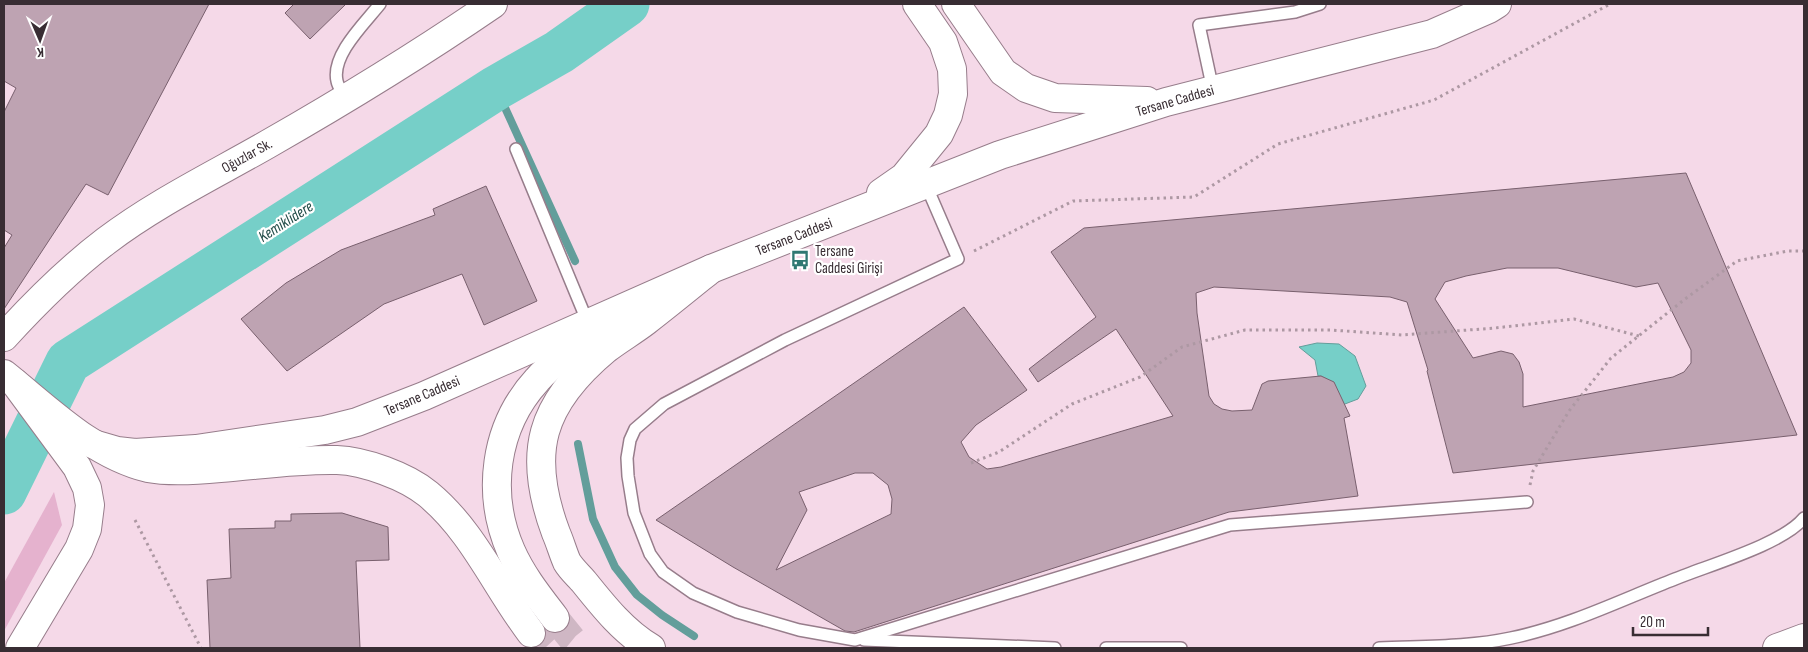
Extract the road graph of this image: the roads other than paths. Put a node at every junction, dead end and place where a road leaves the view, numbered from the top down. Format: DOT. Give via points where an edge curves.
graph roads {
  1 [pos="380,4"];
  2 [pos="493,4"];
  3 [pos="917,4"];
  4 [pos="956,4"];
  5 [pos="1320,4"];
  6 [pos="1490,5"];
  7 [pos="1213,90"];
  8 [pos="346,99"];
  9 [pos="1166,102"];
  10 [pos="516,149"];
  11 [pos="926,185"];
  12 [pos="854,214"];
  13 [pos="711,269"];
  14 [pos="662,290"];
  15 [pos="588,323"];
  16 [pos="8,331"];
  17 [pos="10,379"];
  18 [pos="93,444"];
  19 [pos="1527,502"];
  20 [pos="1804,518"];
  21 [pos="555,618"];
  22 [pos="531,632"];
  23 [pos="1804,638"];
  24 [pos="855,640"];
  25 [pos="20,648"];
  26 [pos="651,648"];
  27 [pos="1055,648"];
  28 [pos="1106,648"];
  29 [pos="1181,648"];
  30 [pos="1379,648"];
  31 [pos="1777,648"];
  1 -- 8 [label="lane" via="338,60 337,80"];
  2 -- 8 [label="main road, Oğuzlar Sk."];
  3 -- 12 [label="main road" via="943,42 952,69 953,94 948,115 939,134 904,177"];
  4 -- 9 [label="main road" via="1003,72 1026,88 1055,98"];
  5 -- 7 [label="lane" via="1294,12 1199,25"];
  6 -- 7 [label="main road, Tersane Caddesi" via="1432,34"];
  7 -- 9 [label="main road, Tersane Caddesi"];
  8 -- 16 [label="main road, Oğuzlar Sk." via="178,194 107,240"];
  9 -- 11 [label="main road, Tersane Caddesi" via="1000,155"];
  10 -- 15 [label="lane"];
  11 -- 12 [label="main road, Tersane Caddesi"];
  11 -- 24 [label="lane" via="958,259 785,340 664,404 635,429 627,458 634,513 650,554 662,572 693,593 737,612 800,630"];
  12 -- 13 [label="main road, Tersane Caddesi"];
  13 -- 14 [label="main road, Tersane Caddesi"];
  13 -- 26 [label="main road" via="606,349 583,371 560,397 548,419 542,444 540,470 546,501 567,562 605,608 636,639"];
  14 -- 15 [label="main road, Tersane Caddesi"];
  14 -- 21 [label="main road" via="560,359 537,379 523,397 500,448 496,485 500,518 511,551 528,583"];
  15 -- 18 [label="main road, Tersane Caddesi" via="388,411 325,430 196,449 135,453"];
  17 -- 18 [label="main road"];
  17 -- 25 [label="main road" via="77,467 88,488 90,505 87,529 79,549"];
  18 -- 22 [label="main road" via="150,468 196,471 339,460 403,478 427,493 468,536"];
  19 -- 24 [label="lane" via="1230,525"];
  20 -- 30 [label="lane" via="1798,526 1753,549 1548,629 1465,644"];
  23 -- 31 [label="main road"];
  24 -- 27 [label="lane"];
  28 -- 29 [label="lane"];
}
